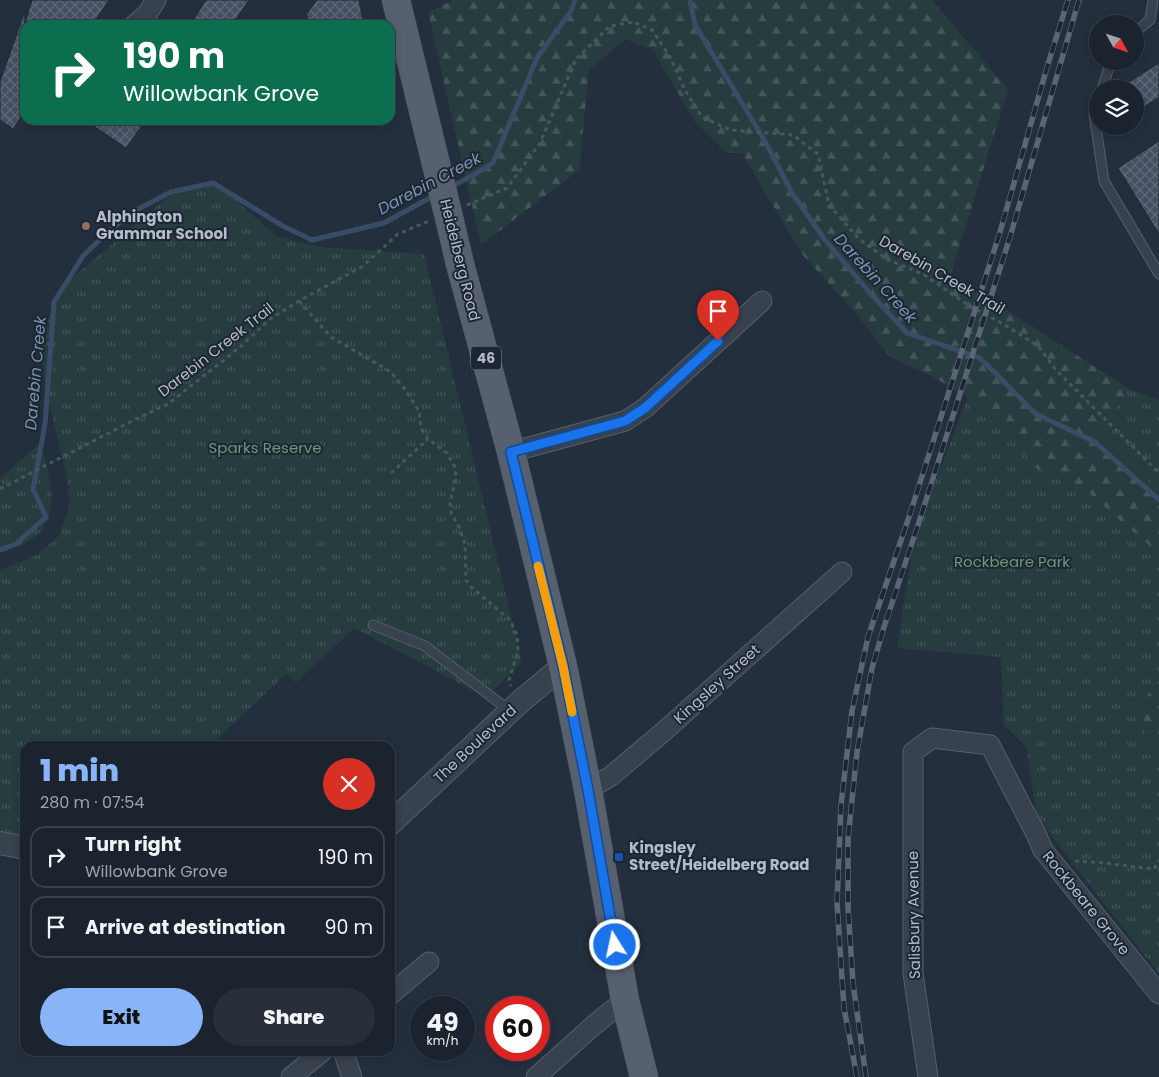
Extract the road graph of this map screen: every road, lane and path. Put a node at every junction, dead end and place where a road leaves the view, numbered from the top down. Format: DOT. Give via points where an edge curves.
graph roads {
  1 [pos="156,0"];
  2 [pos="396,0"];
  3 [pos="1153,0"];
  4 [pos="140,20"];
  5 [pos="1144,25"];
  6 [pos="1097,135"];
  7 [pos="524,166"];
  8 [pos="363,266"];
  9 [pos="1159,274"];
  10 [pos="762,300"];
  11 [pos="299,301"];
  12 [pos="428,439"];
  13 [pos="511,452"];
  14 [pos="391,473"];
  15 [pos="1159,473"];
  16 [pos="0,490"];
  17 [pos="842,572"];
  18 [pos="373,625"];
  19 [pos="563,666"];
  20 [pos="516,706"];
  21 [pos="913,752"];
  22 [pos="588,790"];
  23 [pos="395,819"];
  24 [pos="0,843"];
  25 [pos="20,847"];
  26 [pos="1050,859"];
  27 [pos="1159,860"];
  28 [pos="1154,869"];
  29 [pos="1159,870"];
  30 [pos="429,962"];
  31 [pos="395,991"];
  32 [pos="1159,994"];
  33 [pos="625,1000"];
  34 [pos="317,1056"];
  35 [pos="345,1056"];
  36 [pos="291,1077"];
  37 [pos="352,1077"];
  38 [pos="536,1077"];
  39 [pos="644,1077"];
  40 [pos="928,1077"];
  1 -- 4 [label="street"];
  2 -- 13 [label="main road, Heidelberg Road / 46, bridge" via="460,264"];
  3 -- 5 [label="lane" via="1150,20"];
  6 -- 9 [label="lane" via="1104,181"];
  7 -- 15 [label="path, Darebin Creek Trail" via="540,144 576,59 610,26 633,22 652,30 702,117 730,130 794,135 818,154 829,205 859,239 888,260 923,274 1038,346 1056,370"];
  8 -- 11 [label="path, Darebin Creek Trail"];
  10 -- 13 [label="street" via="645,408 625,421"];
  11 -- 12 [label="path" via="331,337 391,372 419,411 421,428"];
  11 -- 16 [label="path, Darebin Creek Trail" via="270,319 168,404"];
  12 -- 14 [label="path"];
  12 -- 20 [label="path" via="447,453 455,468 450,503 465,544 466,580 510,620 517,635 518,650 509,680"];
  13 -- 19 [label="main road, Heidelberg Road / 46"];
  17 -- 22 [label="street, Kingsley Street" via="655,739 611,776"];
  18 -- 20 [label="lane" via="425,646"];
  19 -- 20 [label="street, The Boulevard"];
  19 -- 22 [label="main road, Heidelberg Road / 46"];
  20 -- 23 [label="street, The Boulevard"];
  21 -- 26 [label="street, Rockbeare Grove" via="932,738 990,745"];
  21 -- 40 [label="street, Salisbury Avenue" via="913,973"];
  22 -- 33 [label="main road, Heidelberg Road / 46"];
  24 -- 25 [label="street"];
  26 -- 28 [label="path"];
  26 -- 32 [label="street, Rockbeare Grove"];
  27 -- 28 [label="path"];
  28 -- 29 [label="path"];
  30 -- 31 [label="street"];
  33 -- 38 [label="street"];
  33 -- 39 [label="main road, Heidelberg Road / 46"];
  34 -- 36 [label="street"];
  35 -- 37 [label="street"];
}
